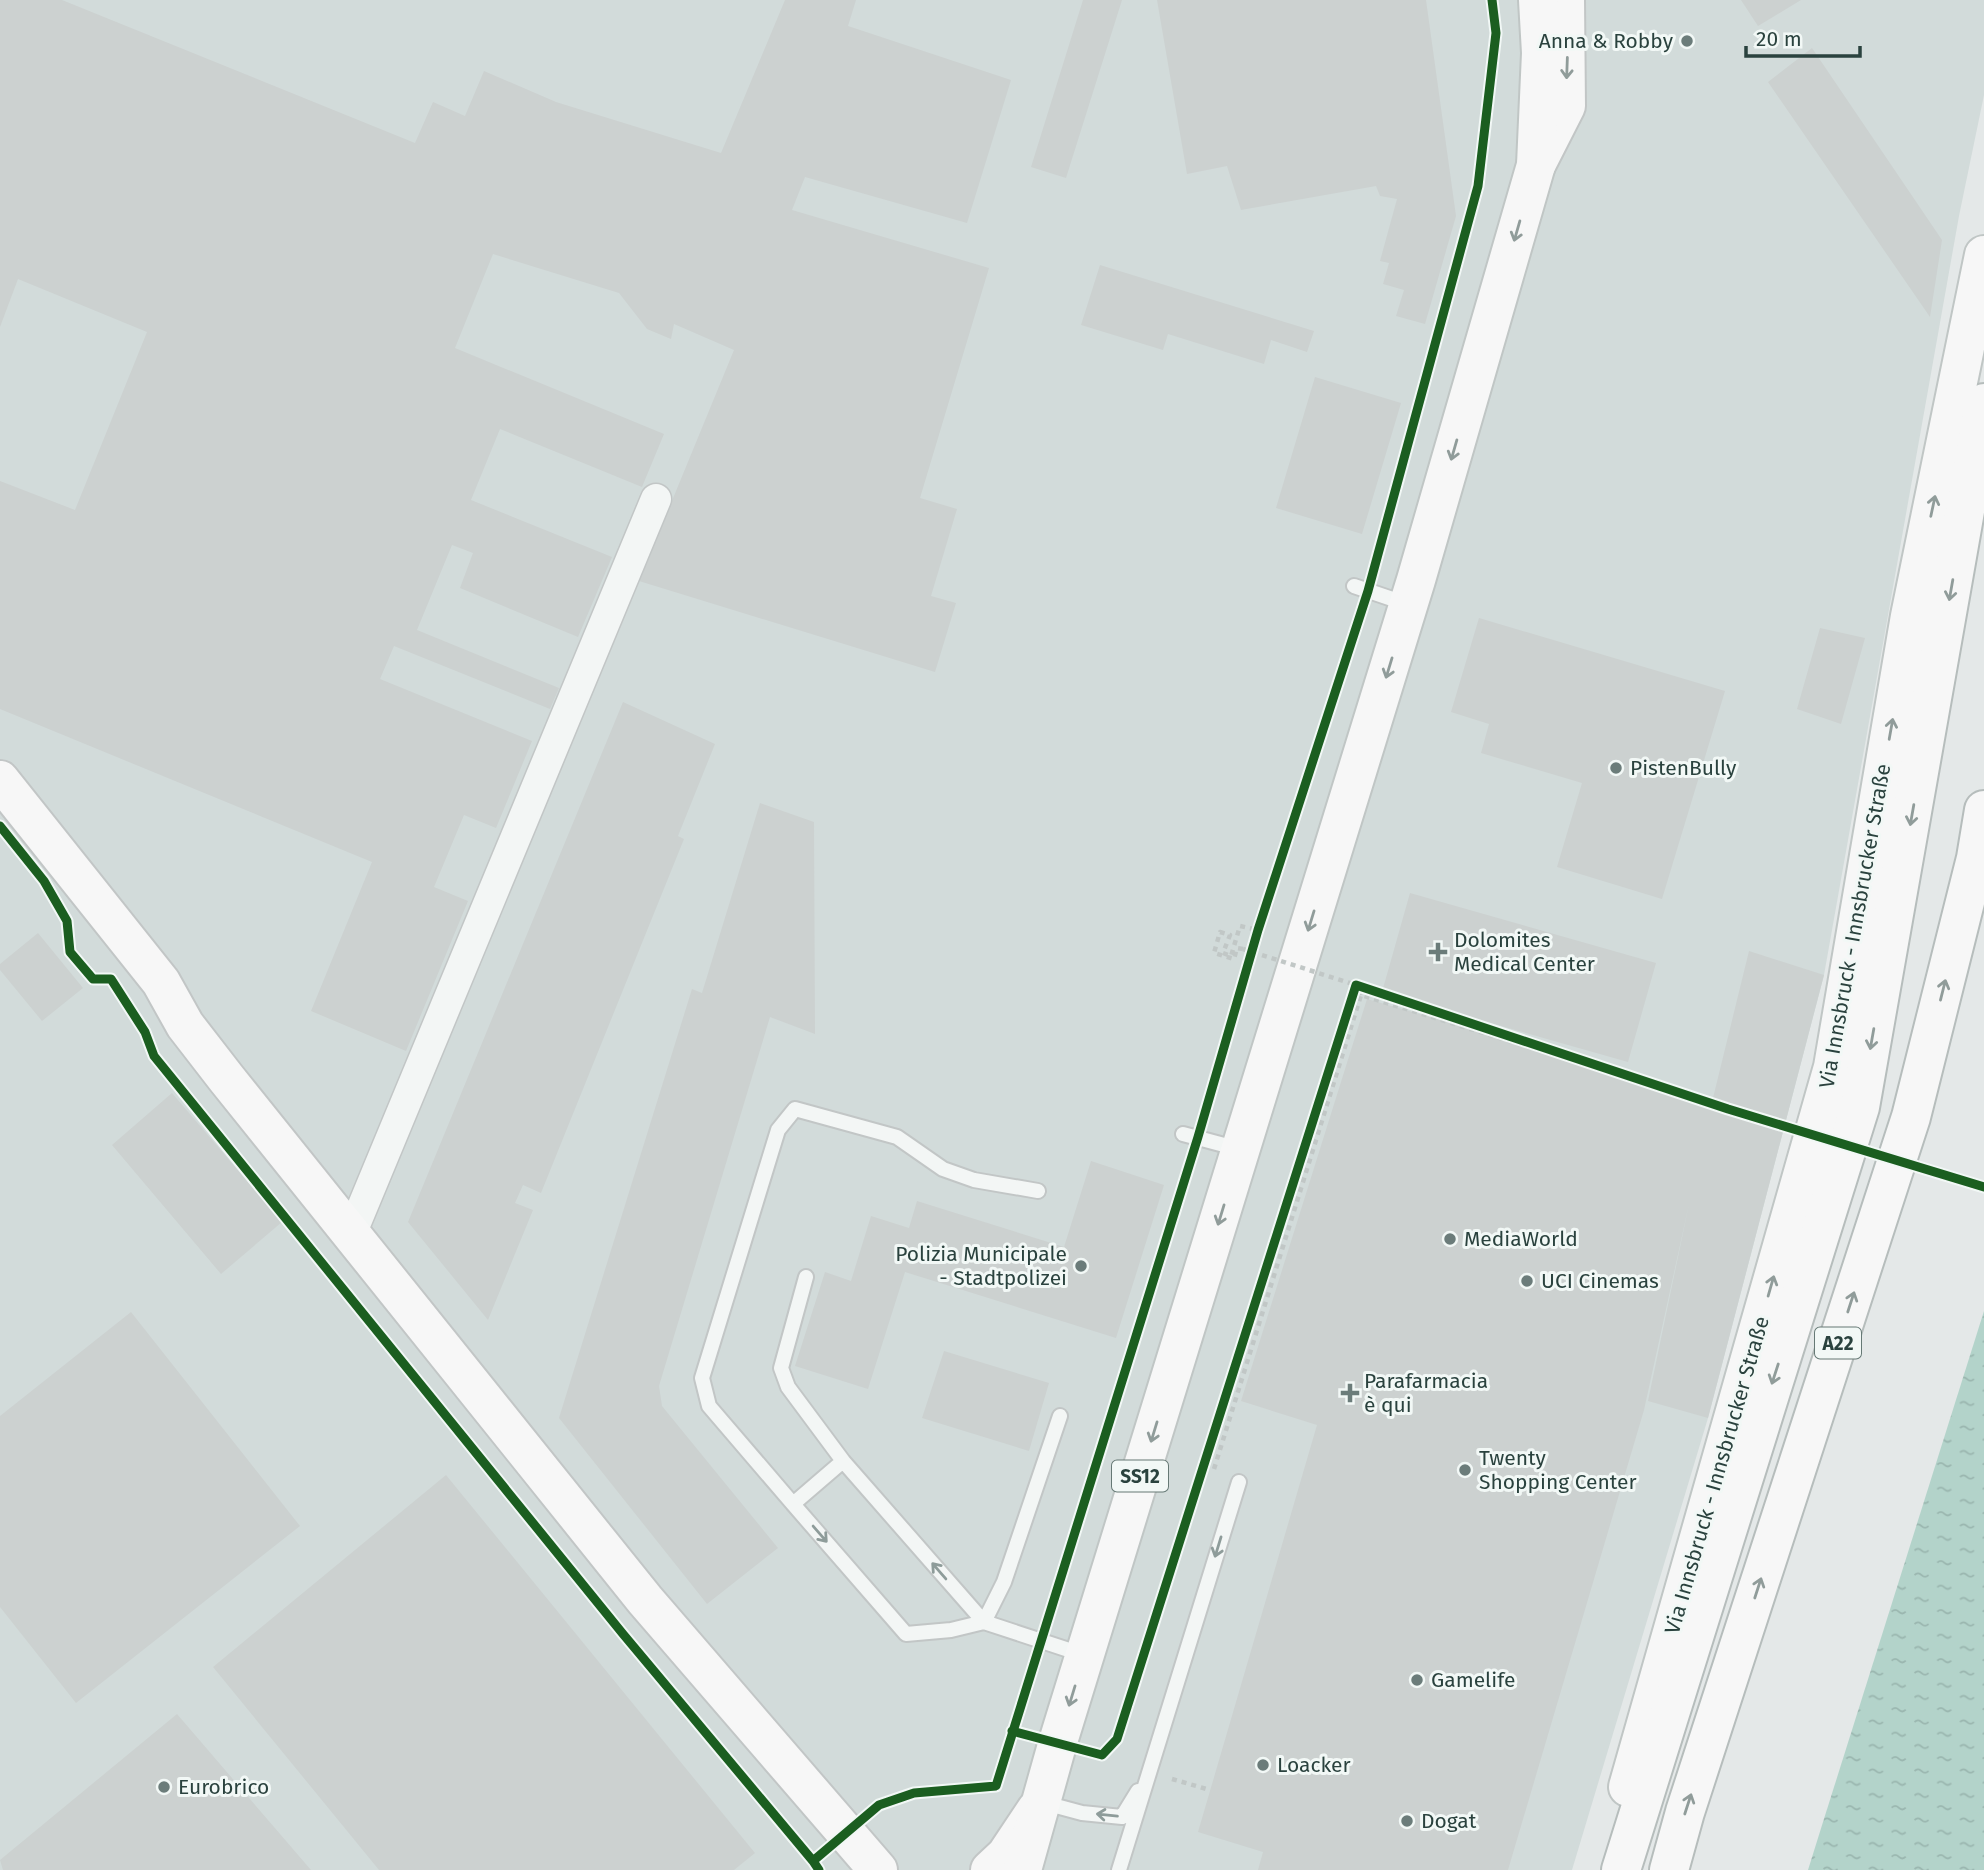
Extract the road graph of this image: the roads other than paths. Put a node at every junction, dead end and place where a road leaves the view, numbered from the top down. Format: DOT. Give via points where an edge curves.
graph roads {
  1 [pos="1538,0"];
  2 [pos="1565,0"];
  3 [pos="1536,165"];
  4 [pos="1984,255"];
  5 [pos="1980,289"];
  6 [pos="1984,403"];
  7 [pos="656,499"];
  8 [pos="1354,586"];
  9 [pos="1408,605"];
  10 [pos="0,780"];
  11 [pos="1984,810"];
  12 [pos="1183,1134"];
  13 [pos="1241,1150"];
  14 [pos="1038,1191"];
  15 [pos="352,1232"];
  16 [pos="806,1277"];
  17 [pos="1060,1416"];
  18 [pos="843,1461"];
  19 [pos="1239,1482"];
  20 [pos="793,1504"];
  21 [pos="984,1622"];
  22 [pos="1085,1655"];
  23 [pos="1149,1772"];
  24 [pos="1041,1802"];
  25 [pos="878,1870"];
  26 [pos="990,1870"];
  27 [pos="1021,1870"];
  28 [pos="1034,1870"];
  29 [pos="1119,1870"];
  30 [pos="1604,1870"];
  31 [pos="1621,1870"];
  32 [pos="1669,1870"];
  1 -- 3 [label="main road" via="1541,53"];
  2 -- 3 [label="main road, one-way" via="1566,106"];
  3 -- 9 [label="main road, one-way"];
  4 -- 5 [label="main road, Via Innsbruck - Innsbrucker Straße"];
  30 -- 5 [label="main road, Via Innsbruck - Innsbrucker Straße, one-way" via="1833,1067 1910,616"];
  6 -- 31 [label="main road, A22, one-way" via="1860,1107"];
  7 -- 15 [label="street"];
  8 -- 9 [label="lane"];
  9 -- 13 [label="main road, one-way"];
  10 -- 15 [label="main road" via="162,982 185,1025 226,1078"];
  32 -- 11 [label="main road, A22, one-way" via="1911,1117"];
  12 -- 13 [label="lane"];
  13 -- 22 [label="main road, SS12, one-way"];
  14 -- 20 [label="lane" via="974,1180 943,1169 897,1137 795,1109 778,1130 702,1378 709,1406"];
  15 -- 25 [label="main road" via="645,1600"];
  16 -- 18 [label="lane" via="781,1368 788,1387"];
  17 -- 21 [label="lane" via="1004,1583"];
  18 -- 20 [label="lane"];
  21 -- 18 [label="lane, one-way"];
  19 -- 23 [label="lane, one-way"];
  20 -- 21 [label="lane, one-way" via="906,1634"];
  21 -- 22 [label="lane"];
  22 -- 24 [label="main road, SS12, one-way"];
  23 -- 24 [label="lane, one-way" via="1122,1817"];
  23 -- 29 [label="lane"];
  24 -- 26 [label="main road" via="1006,1855"];
  24 -- 27 [label="main road, SS12"];
  24 -- 28 [label="main road"];
}
